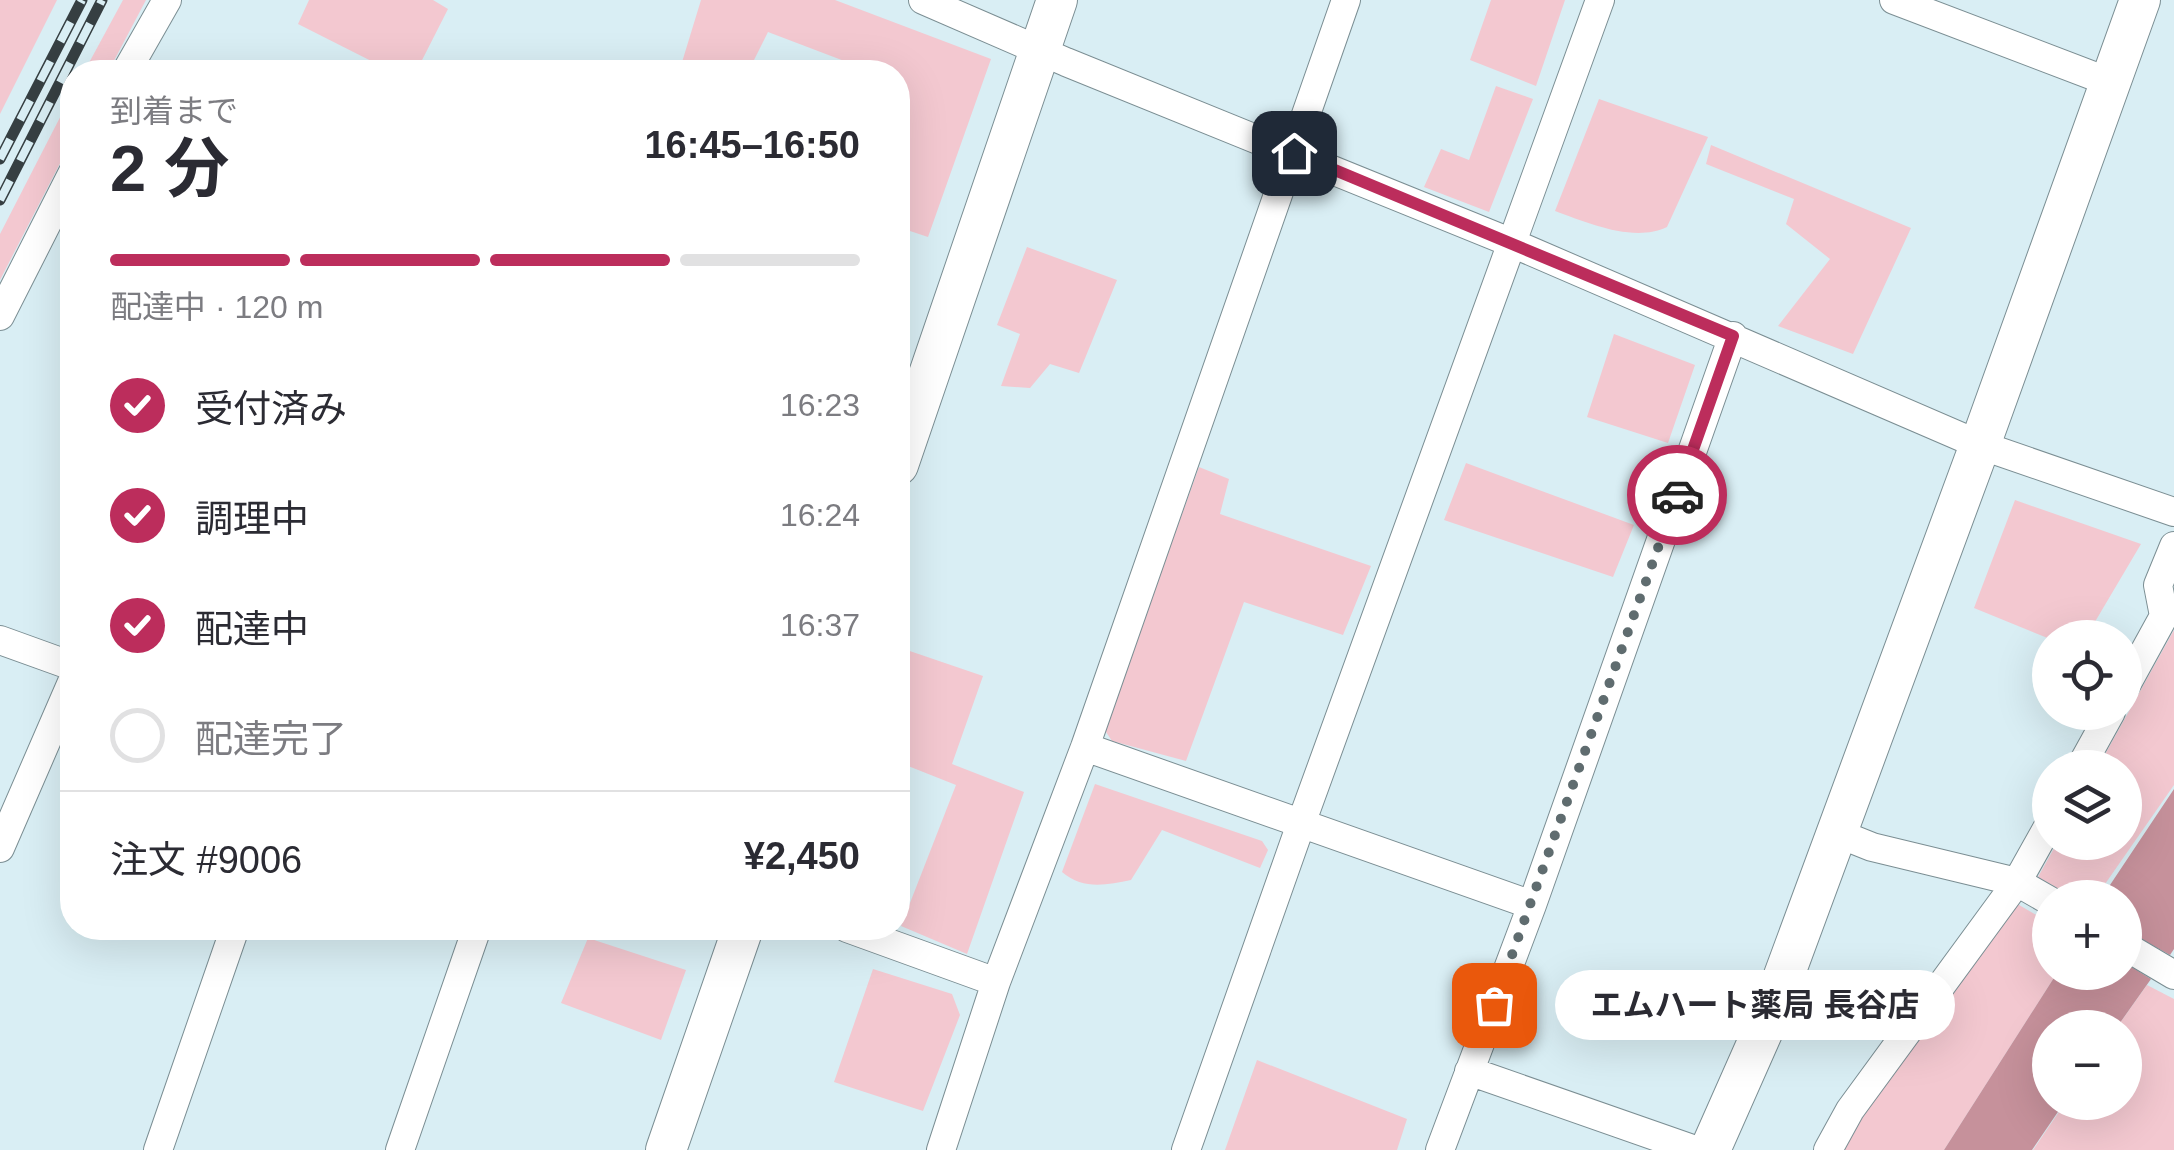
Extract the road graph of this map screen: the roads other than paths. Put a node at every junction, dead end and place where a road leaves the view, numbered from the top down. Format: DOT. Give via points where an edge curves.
graph roads {
  1 [pos="167,0"];
  2 [pos="924,0"];
  3 [pos="1058,0"];
  4 [pos="1346,0"];
  5 [pos="1600,0"];
  6 [pos="1894,0"];
  7 [pos="2140,0"];
  8 [pos="1041,51"];
  9 [pos="133,60"];
  10 [pos="2112,83"];
  11 [pos="1294,153"];
  12 [pos="60,198"];
  13 [pos="1512,243"];
  14 [pos="0,316"];
  15 [pos="1733,336"];
  16 [pos="910,383"];
  17 [pos="1980,445"];
  18 [pos="2174,512"];
  19 [pos="2174,546"];
  20 [pos="0,640"];
  21 [pos="2142,656"];
  22 [pos="60,662"];
  23 [pos="60,710"];
  24 [pos="1085,747"];
  25 [pos="1302,821"];
  26 [pos="1837,834"];
  27 [pos="0,848"];
  28 [pos="2032,855"];
  29 [pos="2017,882"];
  30 [pos="2032,891"];
  31 [pos="1532,904"];
  32 [pos="232,940"];
  33 [pos="473,940"];
  34 [pos="739,940"];
  35 [pos="880,940"];
  36 [pos="2142,956"];
  37 [pos="2174,975"];
  38 [pos="996,982"];
  39 [pos="1469,1071"];
  40 [pos="158,1150"];
  41 [pos="400,1150"];
  42 [pos="666,1150"];
  43 [pos="941,1150"];
  44 [pos="1186,1150"];
  45 [pos="1440,1150"];
  46 [pos="1695,1150"];
  47 [pos="1710,1150"];
  48 [pos="1828,1150"];
  1 -- 9 [label="street"];
  2 -- 8 [label="street"];
  3 -- 8 [label="street"];
  4 -- 11 [label="street"];
  5 -- 13 [label="street"];
  6 -- 10 [label="street"];
  7 -- 10 [label="street"];
  8 -- 11 [label="street"];
  8 -- 16 [label="street"];
  10 -- 17 [label="street"];
  11 -- 13 [label="street"];
  11 -- 24 [label="street"];
  12 -- 14 [label="street"];
  13 -- 15 [label="street"];
  13 -- 25 [label="street"];
  15 -- 17 [label="street"];
  15 -- 31 [label="street"];
  17 -- 18 [label="street"];
  17 -- 26 [label="street"];
  19 -- 21 [label="street" via="2158,585 2164,616"];
  20 -- 22 [label="street"];
  23 -- 27 [label="street"];
  24 -- 25 [label="street"];
  24 -- 38 [label="street"];
  25 -- 31 [label="street"];
  25 -- 44 [label="street"];
  26 -- 29 [label="street"];
  26 -- 47 [label="street"];
  28 -- 29 [label="street"];
  29 -- 30 [label="street"];
  29 -- 48 [label="street" via="1850,1110"];
  31 -- 39 [label="street"];
  32 -- 40 [label="street"];
  33 -- 41 [label="street"];
  34 -- 42 [label="street"];
  35 -- 38 [label="street"];
  36 -- 37 [label="street"];
  38 -- 43 [label="street"];
  39 -- 45 [label="street"];
  39 -- 46 [label="street"];
}
